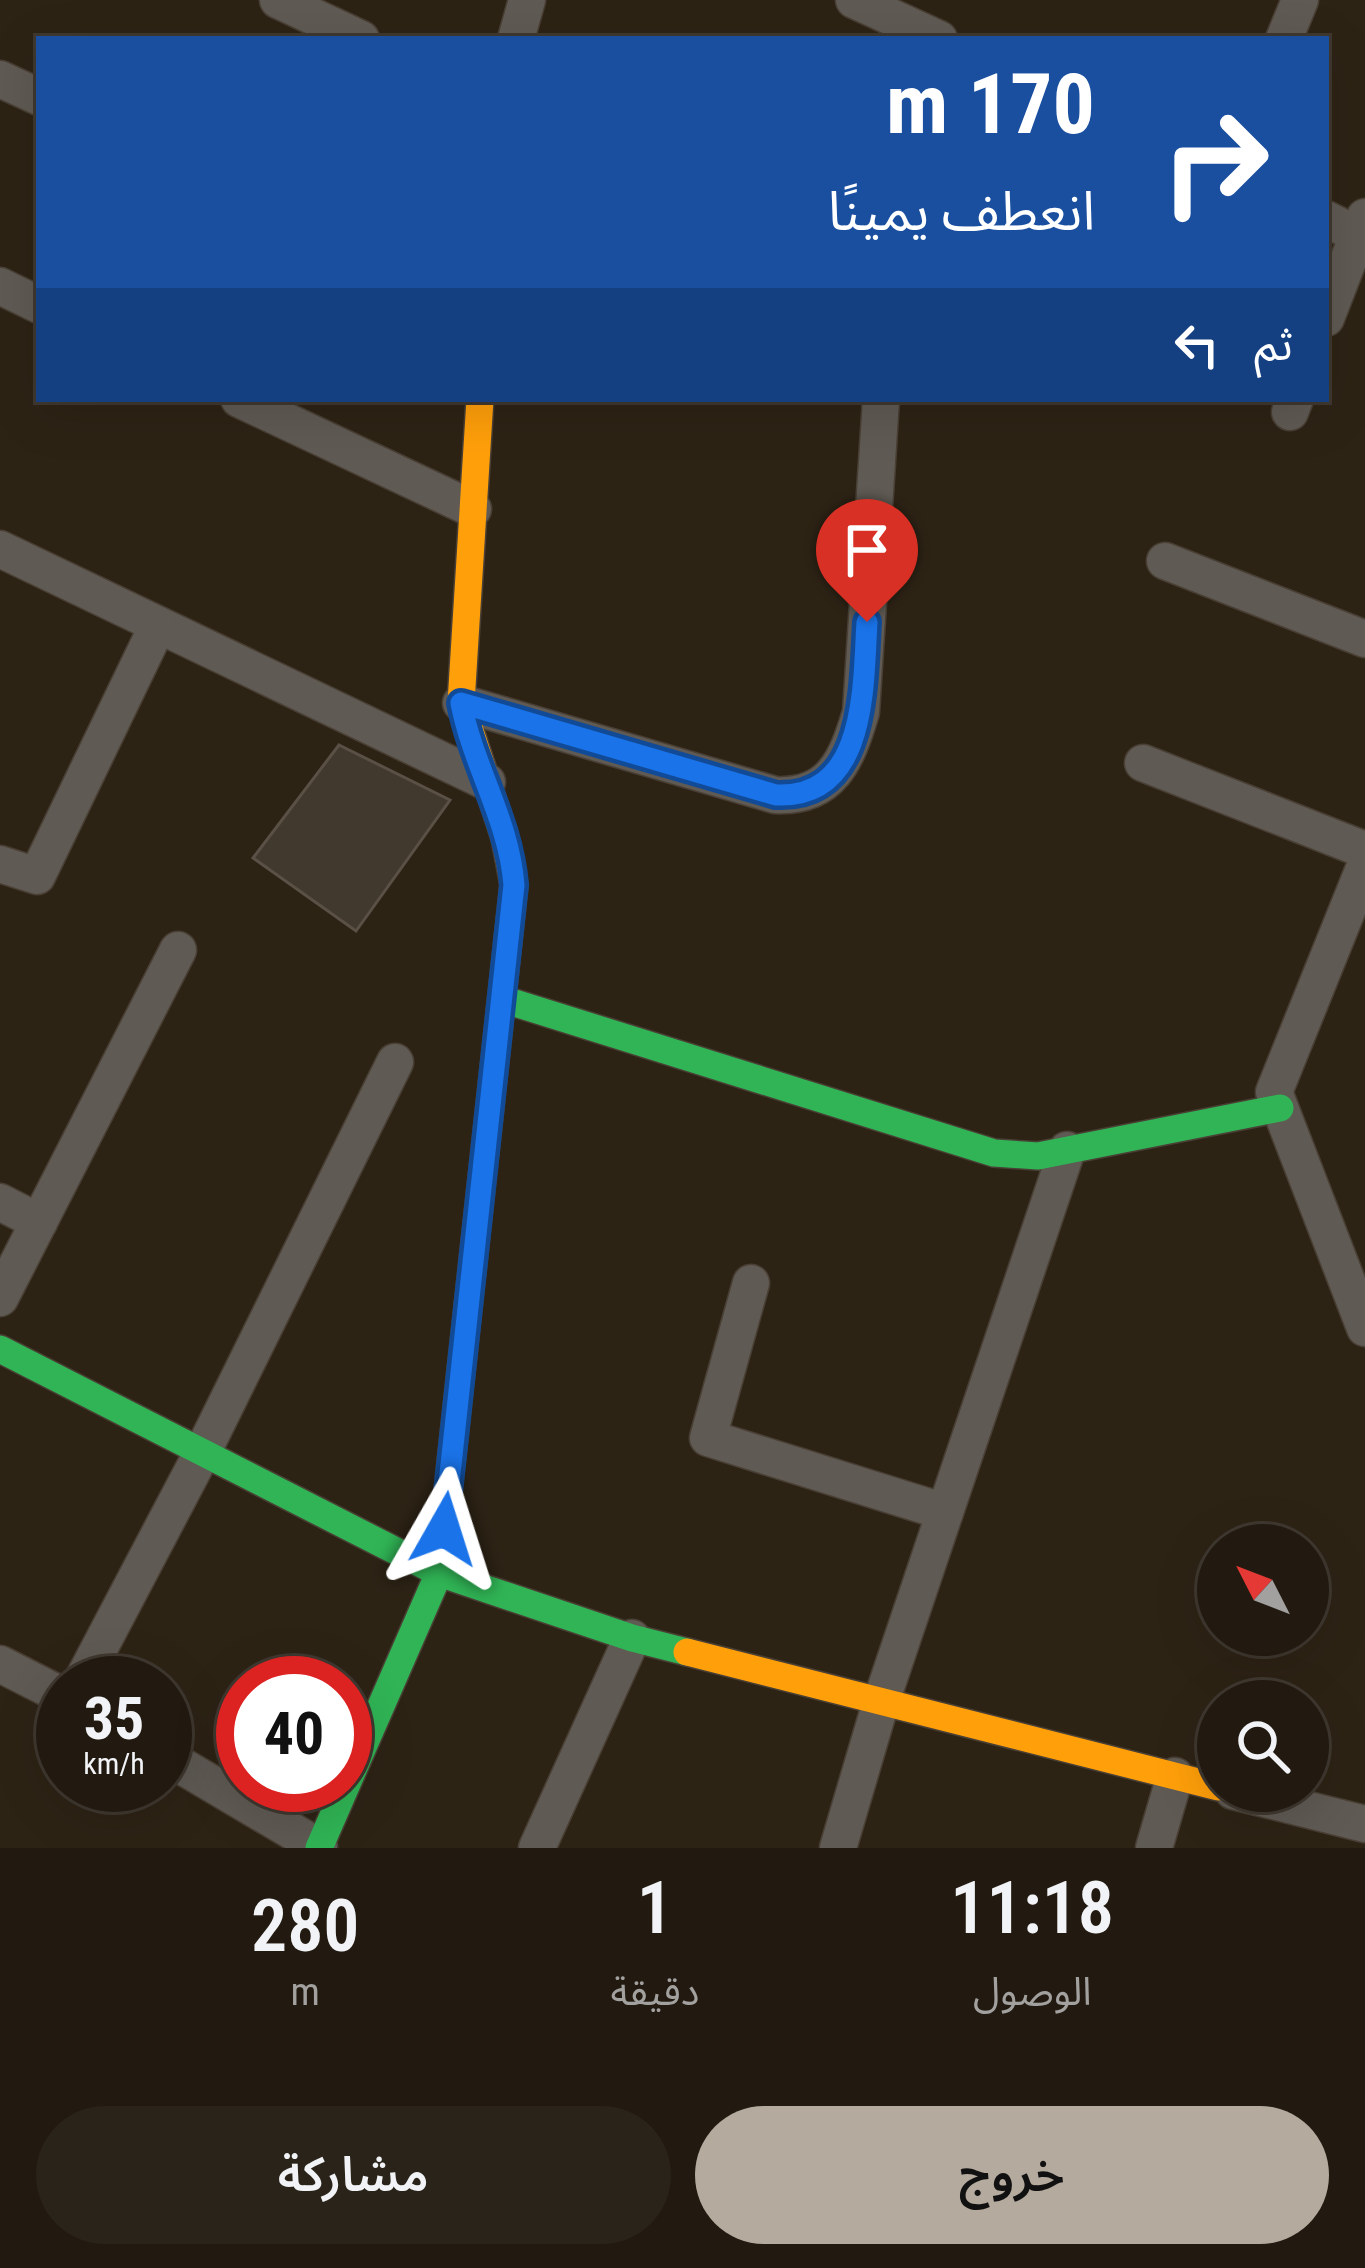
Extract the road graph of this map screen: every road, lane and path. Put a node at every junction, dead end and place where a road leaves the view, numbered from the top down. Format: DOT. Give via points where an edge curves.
graph roads {
  1 [pos="278,0"];
  2 [pos="526,0"];
  3 [pos="854,0"];
  4 [pos="1300,0"];
  5 [pos="355,36"];
  6 [pos="517,36"];
  7 [pos="932,36"];
  8 [pos="1285,36"];
  9 [pos="0,79"];
  10 [pos="36,97"];
  11 [pos="1353,228"];
  12 [pos="0,286"];
  13 [pos="36,303"];
  14 [pos="1329,308"];
  15 [pos="245,402"];
  16 [pos="480,402"];
  17 [pos="880,402"];
  18 [pos="473,509"];
  19 [pos="0,549"];
  20 [pos="1165,561"];
  21 [pos="158,625"];
  22 [pos="1365,639"];
  23 [pos="461,703"];
  24 [pos="1143,764"];
  25 [pos="487,782"];
  26 [pos="1365,850"];
  27 [pos="0,864"];
  28 [pos="1365,866"];
  29 [pos="178,950"];
  30 [pos="502,999"];
  31 [pos="395,1062"];
  32 [pos="1280,1108"];
  33 [pos="1067,1150"];
  34 [pos="0,1202"];
  35 [pos="39,1222"];
  36 [pos="751,1283"];
  37 [pos="0,1298"];
  38 [pos="1365,1328"];
  39 [pos="0,1349"];
  40 [pos="202,1453"];
  41 [pos="945,1512"];
  42 [pos="439,1573"];
  43 [pos="632,1638"];
  44 [pos="95,1656"];
  45 [pos="0,1664"];
  46 [pos="36,1682"];
  47 [pos="881,1702"];
  48 [pos="192,1772"];
  49 [pos="1175,1776"];
  50 [pos="1197,1782"];
  51 [pos="1317,1812"];
  52 [pos="1365,1824"];
  53 [pos="319,1848"];
  54 [pos="537,1848"];
  55 [pos="838,1848"];
  56 [pos="1154,1848"];
  1 -- 5 [label="street"];
  2 -- 6 [label="street"];
  3 -- 7 [label="street"];
  4 -- 8 [label="street"];
  9 -- 10 [label="street"];
  11 -- 14 [label="street"];
  12 -- 13 [label="street"];
  15 -- 18 [label="street"];
  16 -- 18 [label="street"];
  17 -- 23 [label="street" via="861,712 849,750 824,784 800,796 776,795"];
  18 -- 23 [label="street"];
  19 -- 21 [label="street"];
  20 -- 22 [label="street"];
  21 -- 25 [label="street"];
  21 -- 27 [label="street" via="37,876"];
  23 -- 25 [label="street"];
  24 -- 26 [label="street"];
  25 -- 30 [label="street" via="511,849 514,885"];
  28 -- 32 [label="street" via="1274,1092"];
  29 -- 35 [label="street"];
  30 -- 33 [label="street" via="994,1153"];
  30 -- 42 [label="street"];
  31 -- 40 [label="street"];
  32 -- 33 [label="street"];
  32 -- 38 [label="street"];
  33 -- 41 [label="street"];
  34 -- 35 [label="street"];
  35 -- 37 [label="street"];
  36 -- 41 [label="street" via="709,1438"];
  39 -- 40 [label="street"];
  40 -- 42 [label="street"];
  40 -- 44 [label="street"];
  41 -- 47 [label="street"];
  42 -- 43 [label="street"];
  42 -- 53 [label="street"];
  43 -- 47 [label="street"];
  43 -- 54 [label="street"];
  45 -- 46 [label="street"];
  47 -- 49 [label="street"];
  47 -- 55 [label="street"];
  48 -- 53 [label="street"];
  49 -- 50 [label="street"];
  49 -- 56 [label="street"];
  51 -- 52 [label="street"];
}
